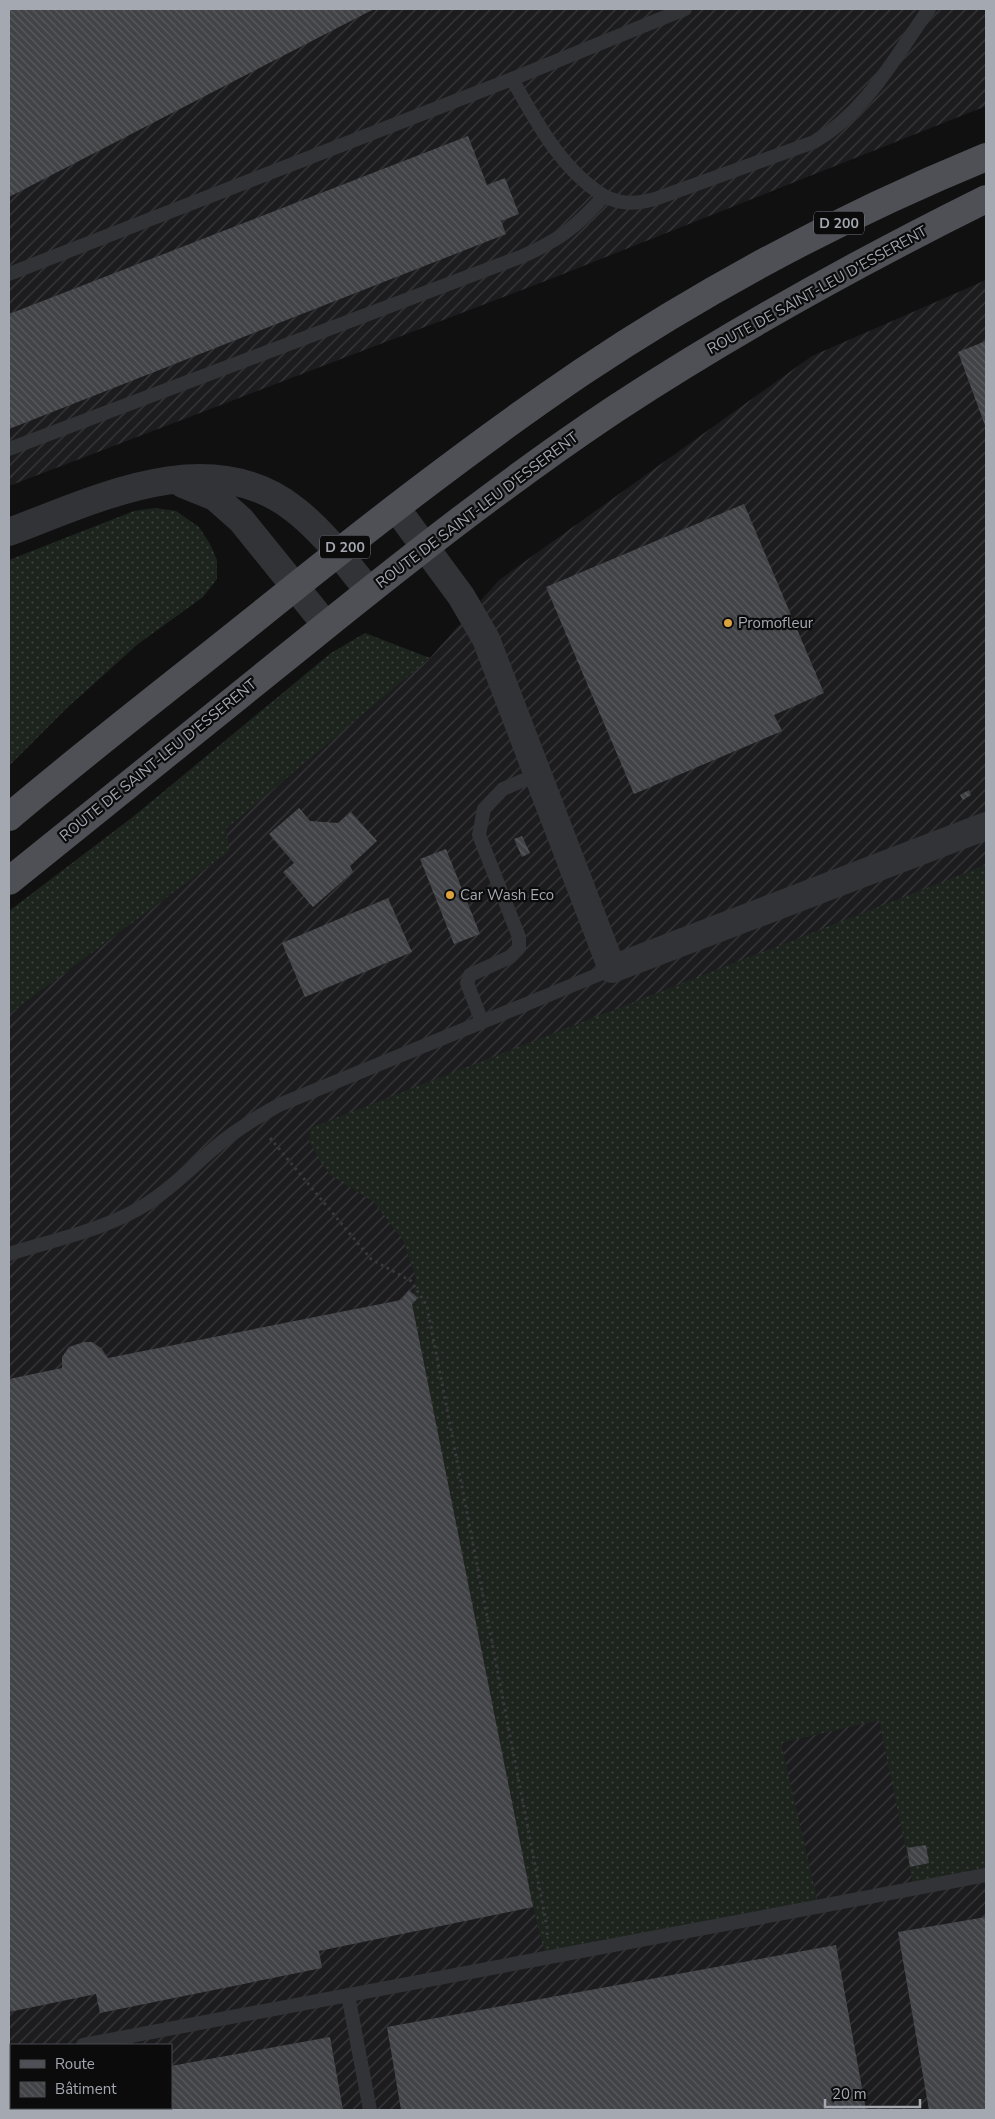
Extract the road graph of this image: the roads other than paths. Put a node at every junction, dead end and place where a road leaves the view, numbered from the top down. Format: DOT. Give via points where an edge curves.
graph roads {
  1 [pos="685,9"];
  2 [pos="929,9"];
  3 [pos="512,79"];
  4 [pos="986,157"];
  5 [pos="604,196"];
  6 [pos="986,199"];
  7 [pos="9,274"];
  8 [pos="9,449"];
  9 [pos="166,481"];
  10 [pos="396,508"];
  11 [pos="9,532"];
  12 [pos="426,546"];
  13 [pos="338,553"];
  14 [pos="296,586"];
  15 [pos="369,591"];
  16 [pos="326,625"];
  17 [pos="538,774"];
  18 [pos="9,817"];
  19 [pos="986,826"];
  20 [pos="9,881"];
  21 [pos="612,969"];
  22 [pos="482,1022"];
  23 [pos="9,1254"];
  24 [pos="986,1874"];
  25 [pos="348,1995"];
  26 [pos="88,2044"];
  27 [pos="370,2110"];
  1 -- 3 [label="lane"];
  2 -- 5 [label="lane" via="867,98 846,120 823,137 642,202 618,203"];
  3 -- 5 [label="lane" via="558,154 590,188"];
  3 -- 7 [label="lane"];
  4 -- 10 [label="main road, D 200" via="822,231 698,299 554,391"];
  5 -- 8 [label="lane" via="573,229 523,256"];
  6 -- 12 [label="main road, ROUTE DE SAINT-LEU D'ESSERENT" via="847,271 710,349 579,434"];
  9 -- 11 [label="street" via="129,488"];
  9 -- 13 [label="street" via="220,480 256,487 295,509"];
  9 -- 14 [label="street" via="201,490 226,506"];
  10 -- 12 [label="street"];
  10 -- 13 [label="main road, D 200"];
  12 -- 15 [label="main road, ROUTE DE SAINT-LEU D'ESSERENT"];
  12 -- 17 [label="street" via="486,639"];
  13 -- 14 [label="main road, D 200"];
  13 -- 15 [label="street"];
  14 -- 16 [label="street"];
  14 -- 18 [label="main road, D 200"];
  15 -- 16 [label="main road, ROUTE DE SAINT-LEU D'ESSERENT"];
  16 -- 20 [label="main road, ROUTE DE SAINT-LEU D'ESSERENT"];
  17 -- 21 [label="street"];
  17 -- 22 [label="lane" via="503,789 484,809 479,835 519,937 519,948 510,957 470,975 467,983"];
  19 -- 21 [label="street"];
  21 -- 22 [label="lane"];
  22 -- 23 [label="lane" via="254,1118 146,1204 104,1224"];
  24 -- 25 [label="lane"];
  25 -- 26 [label="lane"];
  25 -- 27 [label="lane"];
}
